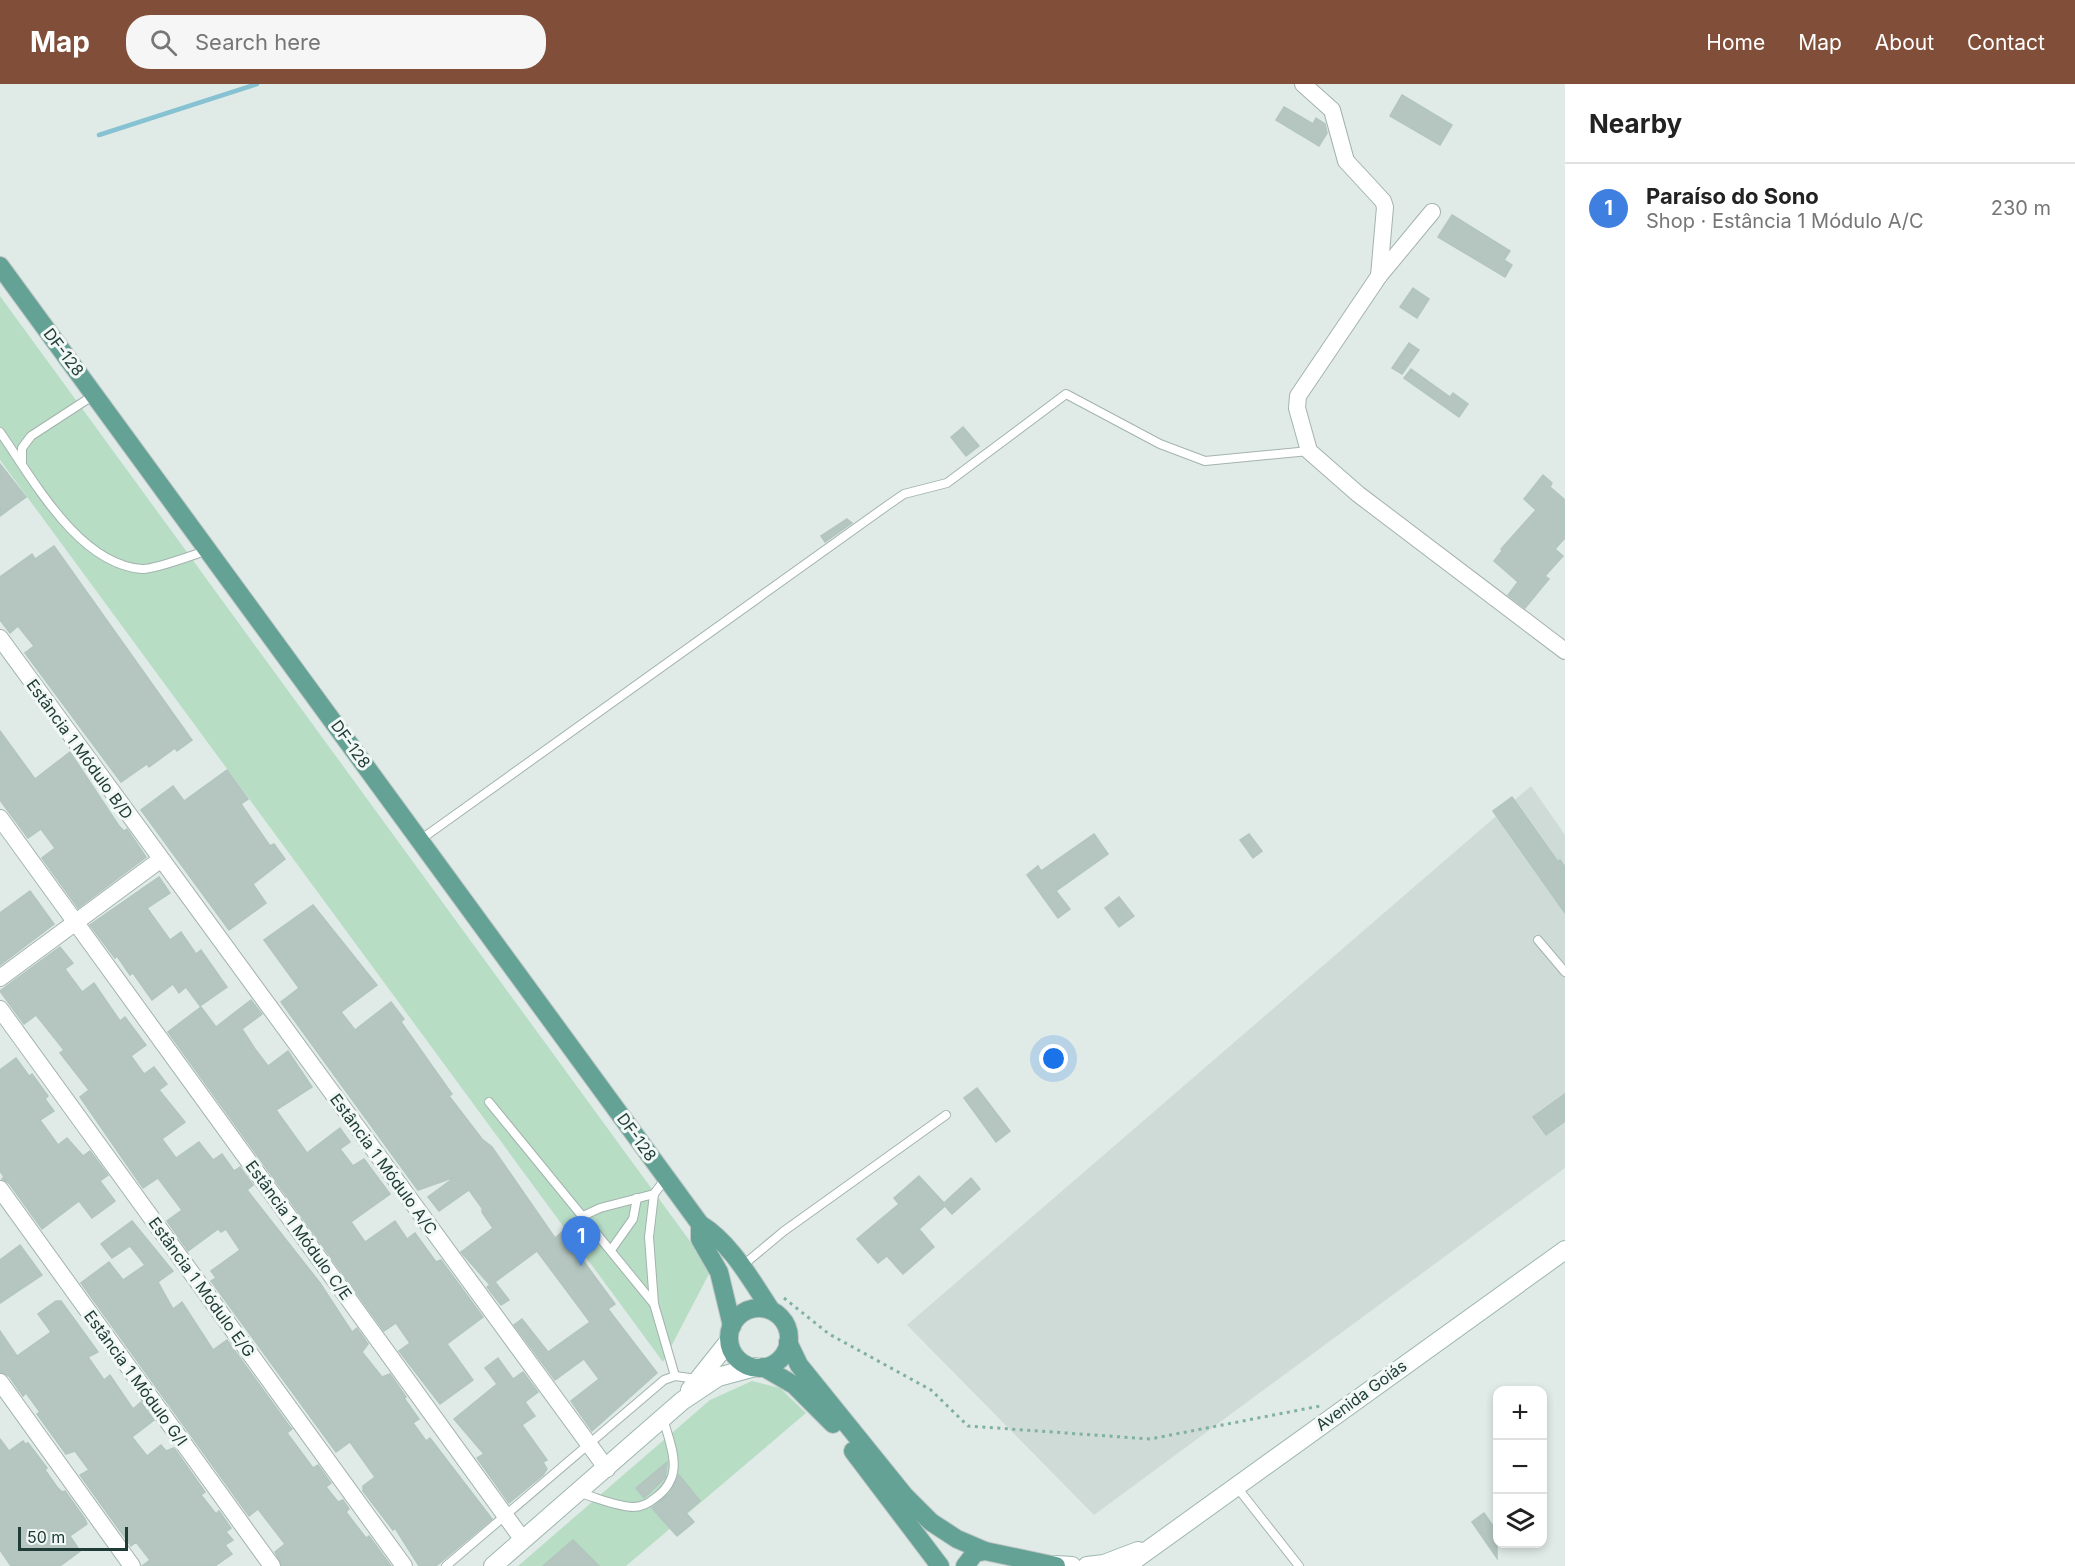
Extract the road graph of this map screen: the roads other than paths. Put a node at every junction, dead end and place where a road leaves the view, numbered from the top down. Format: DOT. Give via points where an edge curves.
graph roads {
  1 [pos="1303,84"];
  2 [pos="1432,212"];
  3 [pos="0,266"];
  4 [pos="1379,276"];
  5 [pos="95,394"];
  6 [pos="0,432"];
  7 [pos="1309,451"];
  8 [pos="22,462"];
  9 [pos="210,550"];
  10 [pos="0,638"];
  11 [pos="1565,651"];
  12 [pos="0,818"];
  13 [pos="420,840"];
  14 [pos="160,860"];
  15 [pos="75,921"];
  16 [pos="1538,940"];
  17 [pos="1565,972"];
  18 [pos="0,978"];
  19 [pos="0,1009"];
  20 [pos="489,1102"];
  21 [pos="946,1115"];
  22 [pos="666,1178"];
  23 [pos="0,1189"];
  24 [pos="654,1194"];
  25 [pos="637,1198"];
  26 [pos="583,1216"];
  27 [pos="700,1224"];
  28 [pos="611,1250"];
  29 [pos="1565,1250"];
  30 [pos="742,1266"];
  31 [pos="654,1304"];
  32 [pos="771,1310"];
  33 [pos="730,1334"];
  34 [pos="788,1342"];
  35 [pos="759,1367"];
  36 [pos="675,1376"];
  37 [pos="697,1379"];
  38 [pos="0,1382"];
  39 [pos="682,1401"];
  40 [pos="663,1418"];
  41 [pos="589,1443"];
  42 [pos="607,1469"];
  43 [pos="1235,1486"];
  44 [pos="579,1492"];
  45 [pos="505,1514"];
  46 [pos="523,1539"];
  47 [pos="1158,1541"];
  48 [pos="985,1551"];
  49 [pos="132,1566"];
  50 [pos="272,1566"];
  51 [pos="404,1566"];
  52 [pos="446,1566"];
  53 [pos="493,1566"];
  54 [pos="940,1566"];
  55 [pos="965,1566"];
  56 [pos="1061,1566"];
  57 [pos="1087,1566"];
  58 [pos="1126,1566"];
  59 [pos="1299,1566"];
  1 -- 4 [label="street" via="1332,111 1346,161 1383,201"];
  2 -- 4 [label="street"];
  3 -- 5 [label="main road, DF-128 / DF-128"];
  4 -- 7 [label="street" via="1298,396 1297,408"];
  5 -- 8 [label="lane" via="31,436 22,448"];
  5 -- 9 [label="main road, DF-128 / DF-128"];
  6 -- 8 [label="lane"];
  7 -- 11 [label="street" via="1358,494"];
  7 -- 13 [label="lane" via="1205,461 1160,444 1066,394 946,483 904,494 888,505"];
  8 -- 9 [label="lane" via="67,526 102,555 144,570"];
  9 -- 13 [label="main road, DF-128 / DF-128"];
  10 -- 14 [label="street, Estância 1 Módulo B/D"];
  12 -- 15 [label="street, Estância 1 Módulo C/E"];
  13 -- 22 [label="main road, DF-128 / DF-128"];
  14 -- 15 [label="street"];
  14 -- 41 [label="street, Estância 1 Módulo A/C"];
  15 -- 18 [label="street"];
  15 -- 45 [label="street, Estância 1 Módulo C/E"];
  16 -- 17 [label="lane"];
  19 -- 51 [label="street, Estância 1 Módulo E/G"];
  20 -- 26 [label="lane"];
  21 -- 30 [label="lane" via="784,1231"];
  22 -- 24 [label="lane"];
  22 -- 27 [label="main road, DF-128 / DF-128"];
  23 -- 50 [label="street, Estância 1 Módulo G/I"];
  24 -- 25 [label="lane"];
  24 -- 31 [label="lane" via="650,1238"];
  25 -- 26 [label="lane"];
  25 -- 28 [label="lane" via="633,1219"];
  26 -- 28 [label="lane"];
  27 -- 30 [label="main road, DF-128 / DF-128"];
  27 -- 33 [label="main road, DF-128 / DF-128" via="700,1239 718,1272"];
  28 -- 31 [label="lane"];
  29 -- 43 [label="street, Avenida Goiás"];
  30 -- 32 [label="main road, DF-128 / DF-128"];
  31 -- 36 [label="lane"];
  32 -- 33 [label="main road" via="748,1310"];
  32 -- 34 [label="main road, DF-128" via="787,1327"];
  33 -- 35 [label="main road, DF-128" via="735,1356"];
  33 -- 37 [label="street"];
  34 -- 35 [label="main road" via="777,1361"];
  34 -- 48 [label="main road, DF-128" via="799,1365 904,1495 931,1522"];
  35 -- 39 [label="street" via="718,1377"];
  35 -- 54 [label="main road, DF-128" via="794,1385 825,1415"];
  36 -- 37 [label="lane"];
  36 -- 41 [label="lane" via="664,1380"];
  37 -- 39 [label="street"];
  38 -- 49 [label="street"];
  39 -- 40 [label="street"];
  40 -- 42 [label="street"];
  40 -- 44 [label="lane" via="674,1477 660,1494 646,1505 633,1507"];
  41 -- 42 [label="street, Estância 1 Módulo A/C"];
  41 -- 45 [label="lane"];
  42 -- 44 [label="street"];
  43 -- 47 [label="street, Avenida Goiás"];
  43 -- 59 [label="lane"];
  44 -- 46 [label="street"];
  45 -- 46 [label="street, Estância 1 Módulo C/E"];
  45 -- 52 [label="lane"];
  46 -- 53 [label="street"];
  47 -- 57 [label="street, Avenida Goiás" via="1104,1564"];
  47 -- 58 [label="street, Avenida Goiás"];
  48 -- 55 [label="main road" via="975,1553"];
  48 -- 56 [label="main road, DF-128"];
}
